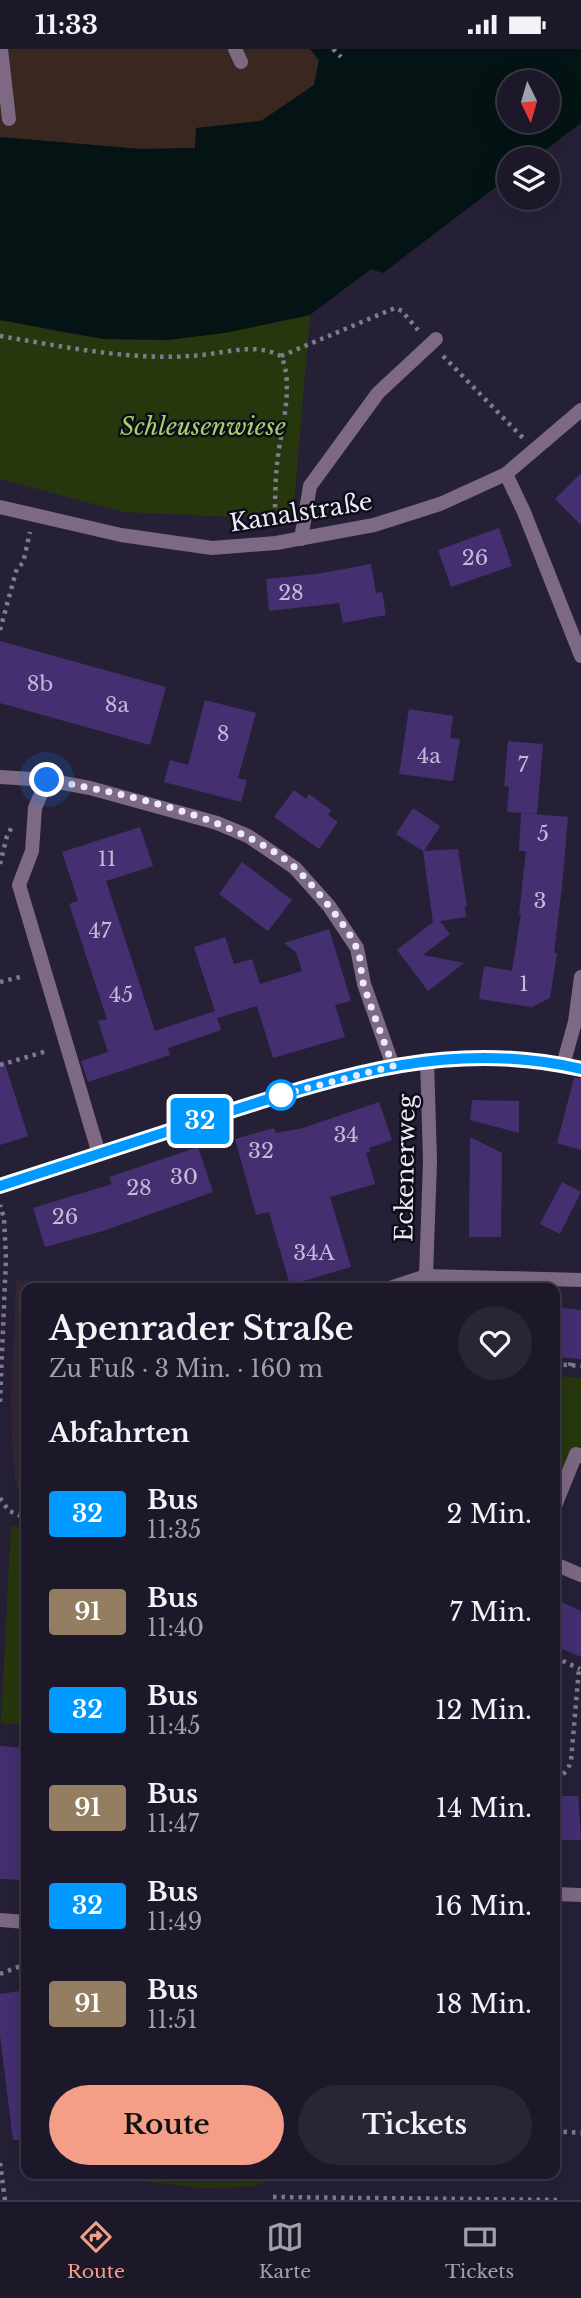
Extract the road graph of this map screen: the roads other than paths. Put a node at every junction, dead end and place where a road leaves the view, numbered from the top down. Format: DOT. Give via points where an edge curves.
graph roads {
  1 [pos="1,49"];
  2 [pos="9,120"];
  3 [pos="436,339"];
  4 [pos="581,410"];
  5 [pos="506,474"];
  6 [pos="0,507"];
  7 [pos="300,538"];
  8 [pos="581,656"];
  9 [pos="0,777"];
  10 [pos="47,780"];
  11 [pos="581,977"];
  12 [pos="428,1060"];
  13 [pos="563,1065"];
  14 [pos="393,1066"];
  15 [pos="581,1069"];
  16 [pos="99,1154"];
  17 [pos="0,1186"];
  18 [pos="426,1276"];
  19 [pos="581,1280"];
  20 [pos="405,1283"];
  21 [pos="581,1456"];
  22 [pos="560,1494"];
  23 [pos="560,1566"];
  24 [pos="581,1575"];
  25 [pos="560,1894"];
  26 [pos="581,1895"];
  27 [pos="0,1920"];
  28 [pos="21,1922"];
  1 -- 2 [label="street"];
  3 -- 7 [label="street" via="377,393 310,486"];
  4 -- 5 [label="street, Kanalstraße"];
  5 -- 7 [label="street, Kanalstraße" via="440,504 374,525"];
  5 -- 8 [label="street"];
  6 -- 7 [label="street, Kanalstraße" via="121,535 212,548"];
  9 -- 10 [label="street"];
  10 -- 14 [label="street" via="217,823 248,836 288,862 329,906 357,948 363,984"];
  10 -- 16 [label="street" via="35,808 32,851 19,885"];
  11 -- 13 [label="street"];
  12 -- 13 [label="street" via="523,1058"];
  12 -- 14 [label="street"];
  12 -- 18 [label="street, Eckenerweg"];
  13 -- 15 [label="street"];
  14 -- 16 [label="street" via="288,1093"];
  16 -- 17 [label="street"];
  18 -- 19 [label="street, Eckenerweg"];
  18 -- 20 [label="street, Eckenerweg"];
  21 -- 22 [label="street" via="576,1454"];
  23 -- 24 [label="street"];
  25 -- 26 [label="street"];
  27 -- 28 [label="street"];
}
